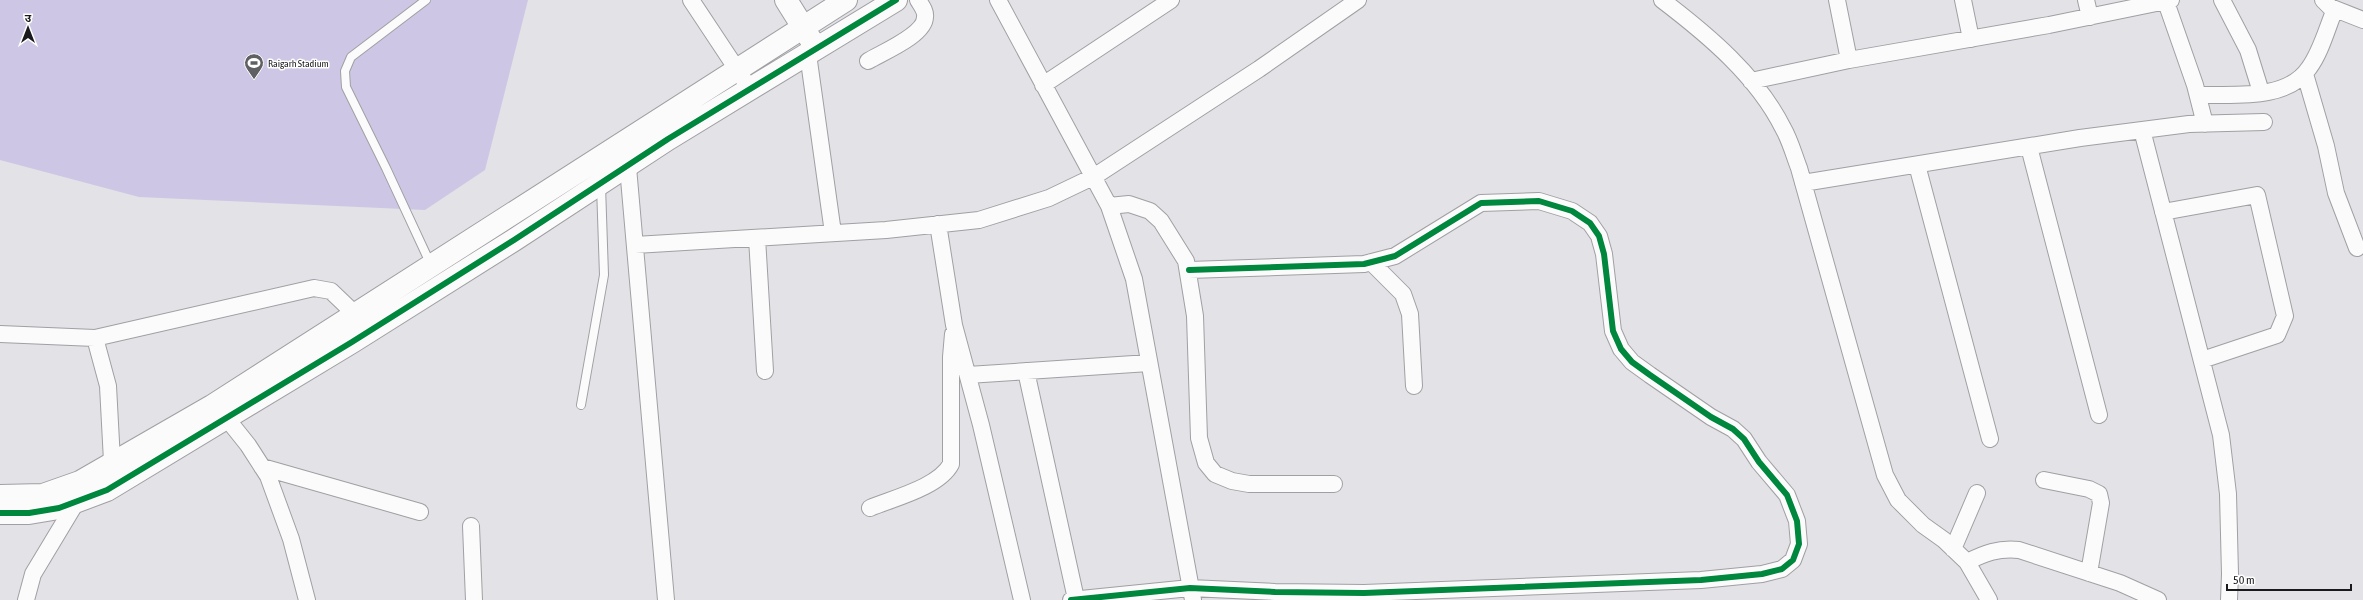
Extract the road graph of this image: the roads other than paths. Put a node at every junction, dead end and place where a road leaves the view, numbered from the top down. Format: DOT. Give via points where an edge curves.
graph roads {
  1 [pos="426,0"];
  2 [pos="691,0"];
  3 [pos="786,0"];
  4 [pos="846,0"];
  5 [pos="896,0"];
  6 [pos="918,0"];
  7 [pos="998,0"];
  8 [pos="1171,0"];
  9 [pos="1358,0"];
  10 [pos="1662,0"];
  11 [pos="1837,0"];
  12 [pos="1963,0"];
  13 [pos="2086,0"];
  14 [pos="2222,0"];
  15 [pos="2168,1"];
  16 [pos="2329,5"];
  17 [pos="2090,17"];
  18 [pos="2363,20"];
  19 [pos="803,27"];
  20 [pos="1971,39"];
  21 [pos="812,52"];
  22 [pos="1849,60"];
  23 [pos="868,61"];
  24 [pos="736,70"];
  25 [pos="2305,74"];
  26 [pos="1751,81"];
  27 [pos="1043,85"];
  28 [pos="750,89"];
  29 [pos="2261,92"];
  30 [pos="2198,95"];
  31 [pos="2264,122"];
  32 [pos="2205,124"];
  33 [pos="2142,130"];
  34 [pos="625,140"];
  35 [pos="2028,146"];
  36 [pos="596,159"];
  37 [pos="628,165"];
  38 [pos="1917,165"];
  39 [pos="1095,176"];
  40 [pos="600,183"];
  41 [pos="1803,183"];
  42 [pos="1110,206"];
  43 [pos="2163,212"];
  44 [pos="938,224"];
  45 [pos="833,233"];
  46 [pos="757,238"];
  47 [pos="635,245"];
  48 [pos="2357,248"];
  49 [pos="1372,262"];
  50 [pos="1189,270"];
  51 [pos="438,275"];
  52 [pos="356,314"];
  53 [pos="954,325"];
  54 [pos="0,334"];
  55 [pos="95,338"];
  56 [pos="2202,360"];
  57 [pos="1149,363"];
  58 [pos="765,371"];
  59 [pos="1026,371"];
  60 [pos="968,375"];
  61 [pos="1414,386"];
  62 [pos="581,405"];
  63 [pos="221,411"];
  64 [pos="2099,415"];
  65 [pos="1990,439"];
  66 [pos="112,461"];
  67 [pos="262,467"];
  68 [pos="2044,480"];
  69 [pos="1334,484"];
  70 [pos="1977,493"];
  71 [pos="0,496"];
  72 [pos="77,501"];
  73 [pos="870,508"];
  74 [pos="420,512"];
  75 [pos="0,514"];
  76 [pos="471,526"];
  77 [pos="1954,549"];
  78 [pos="1967,562"];
  79 [pos="2089,573"];
  80 [pos="1522,593"];
  81 [pos="1192,594"];
  82 [pos="1275,596"];
  83 [pos="26,600"];
  84 [pos="307,600"];
  85 [pos="474,600"];
  86 [pos="666,600"];
  87 [pos="1022,600"];
  88 [pos="1073,600"];
  89 [pos="1989,600"];
  90 [pos="2158,600"];
  91 [pos="2228,600"];
  1 -- 51 [label="lane" via="351,57 345,71 346,87"];
  2 -- 24 [label="street"];
  3 -- 19 [label="street"];
  4 -- 19 [label="street"];
  5 -- 21 [label="street"];
  6 -- 23 [label="street" via="926,16 923,26 913,35"];
  7 -- 27 [label="street"];
  8 -- 27 [label="street"];
  9 -- 39 [label="street" via="1259,69"];
  10 -- 26 [label="street" via="1728,56"];
  11 -- 22 [label="street"];
  12 -- 20 [label="street"];
  13 -- 17 [label="street"];
  14 -- 29 [label="street" via="2248,50"];
  15 -- 17 [label="street"];
  15 -- 30 [label="street"];
  16 -- 18 [label="street"];
  16 -- 25 [label="street" via="2310,68"];
  17 -- 20 [label="street"];
  19 -- 21 [label="street"];
  19 -- 24 [label="street"];
  20 -- 22 [label="street"];
  21 -- 28 [label="street"];
  21 -- 45 [label="street"];
  22 -- 26 [label="street"];
  24 -- 28 [label="street"];
  24 -- 34 [label="street"];
  25 -- 29 [label="street" via="2282,90"];
  25 -- 48 [label="street" via="2326,146 2336,193"];
  26 -- 41 [label="street" via="1764,95 1784,129"];
  27 -- 39 [label="street"];
  28 -- 37 [label="street"];
  29 -- 30 [label="street"];
  30 -- 32 [label="street"];
  31 -- 32 [label="street"];
  32 -- 33 [label="street"];
  33 -- 35 [label="street"];
  33 -- 43 [label="street"];
  34 -- 36 [label="street"];
  34 -- 37 [label="street"];
  35 -- 38 [label="street"];
  35 -- 64 [label="street"];
  36 -- 40 [label="lane"];
  36 -- 51 [label="street"];
  37 -- 40 [label="street"];
  37 -- 47 [label="street"];
  38 -- 41 [label="street"];
  38 -- 65 [label="street"];
  39 -- 42 [label="street"];
  39 -- 44 [label="street" via="1049,198 979,220"];
  40 -- 51 [label="street"];
  40 -- 62 [label="lane" via="604,275"];
  41 -- 77 [label="street" via="1885,475 1898,500 1923,525"];
  42 -- 50 [label="street" via="1128,204 1150,211 1165,228"];
  42 -- 57 [label="street" via="1134,279"];
  43 -- 56 [label="street"];
  43 -- 56 [label="street" via="2257,195 2285,316 2282,328 2277,335"];
  44 -- 45 [label="street"];
  44 -- 53 [label="street"];
  45 -- 46 [label="street"];
  46 -- 47 [label="street"];
  46 -- 58 [label="street"];
  47 -- 86 [label="street"];
  49 -- 50 [label="street"];
  49 -- 61 [label="street" via="1403,294 1410,314"];
  49 -- 80 [label="street" via="1395,256 1481,203 1539,200 1572,211 1590,223 1599,236 1604,254 1613,331 1621,349 1644,371 1733,429 1744,439 1759,462 1787,495 1797,521 1800,544 1793,560 1782,568 1769,572 1701,580"];
  50 -- 69 [label="street" via="1195,316 1200,438 1206,463 1215,474 1249,484"];
  51 -- 52 [label="street"];
  51 -- 63 [label="street"];
  52 -- 55 [label="street" via="331,291 314,288"];
  52 -- 63 [label="street"];
  53 -- 60 [label="street"];
  53 -- 73 [label="street" via="951,357 951,464 946,474 935,482"];
  54 -- 55 [label="street"];
  55 -- 66 [label="street" via="108,386"];
  56 -- 91 [label="street" via="2221,435 2226,479 2230,574"];
  57 -- 59 [label="street"];
  57 -- 81 [label="street"];
  59 -- 60 [label="street"];
  59 -- 88 [label="street"];
  60 -- 87 [label="street"];
  63 -- 66 [label="street"];
  63 -- 67 [label="street"];
  63 -- 72 [label="street" via="107,490"];
  66 -- 71 [label="street" via="80,482 43,495"];
  67 -- 74 [label="street"];
  67 -- 84 [label="street" via="268,476 291,539"];
  68 -- 79 [label="street" via="2089,489 2099,494 2101,503"];
  70 -- 77 [label="street"];
  72 -- 75 [label="street" via="37,512"];
  72 -- 83 [label="street" via="33,574"];
  76 -- 85 [label="street"];
  77 -- 78 [label="street"];
  78 -- 79 [label="street" via="2004,548 2019,550"];
  78 -- 89 [label="street"];
  79 -- 90 [label="street"];
  80 -- 82 [label="street"];
  81 -- 82 [label="street"];
  81 -- 88 [label="street"];
}
